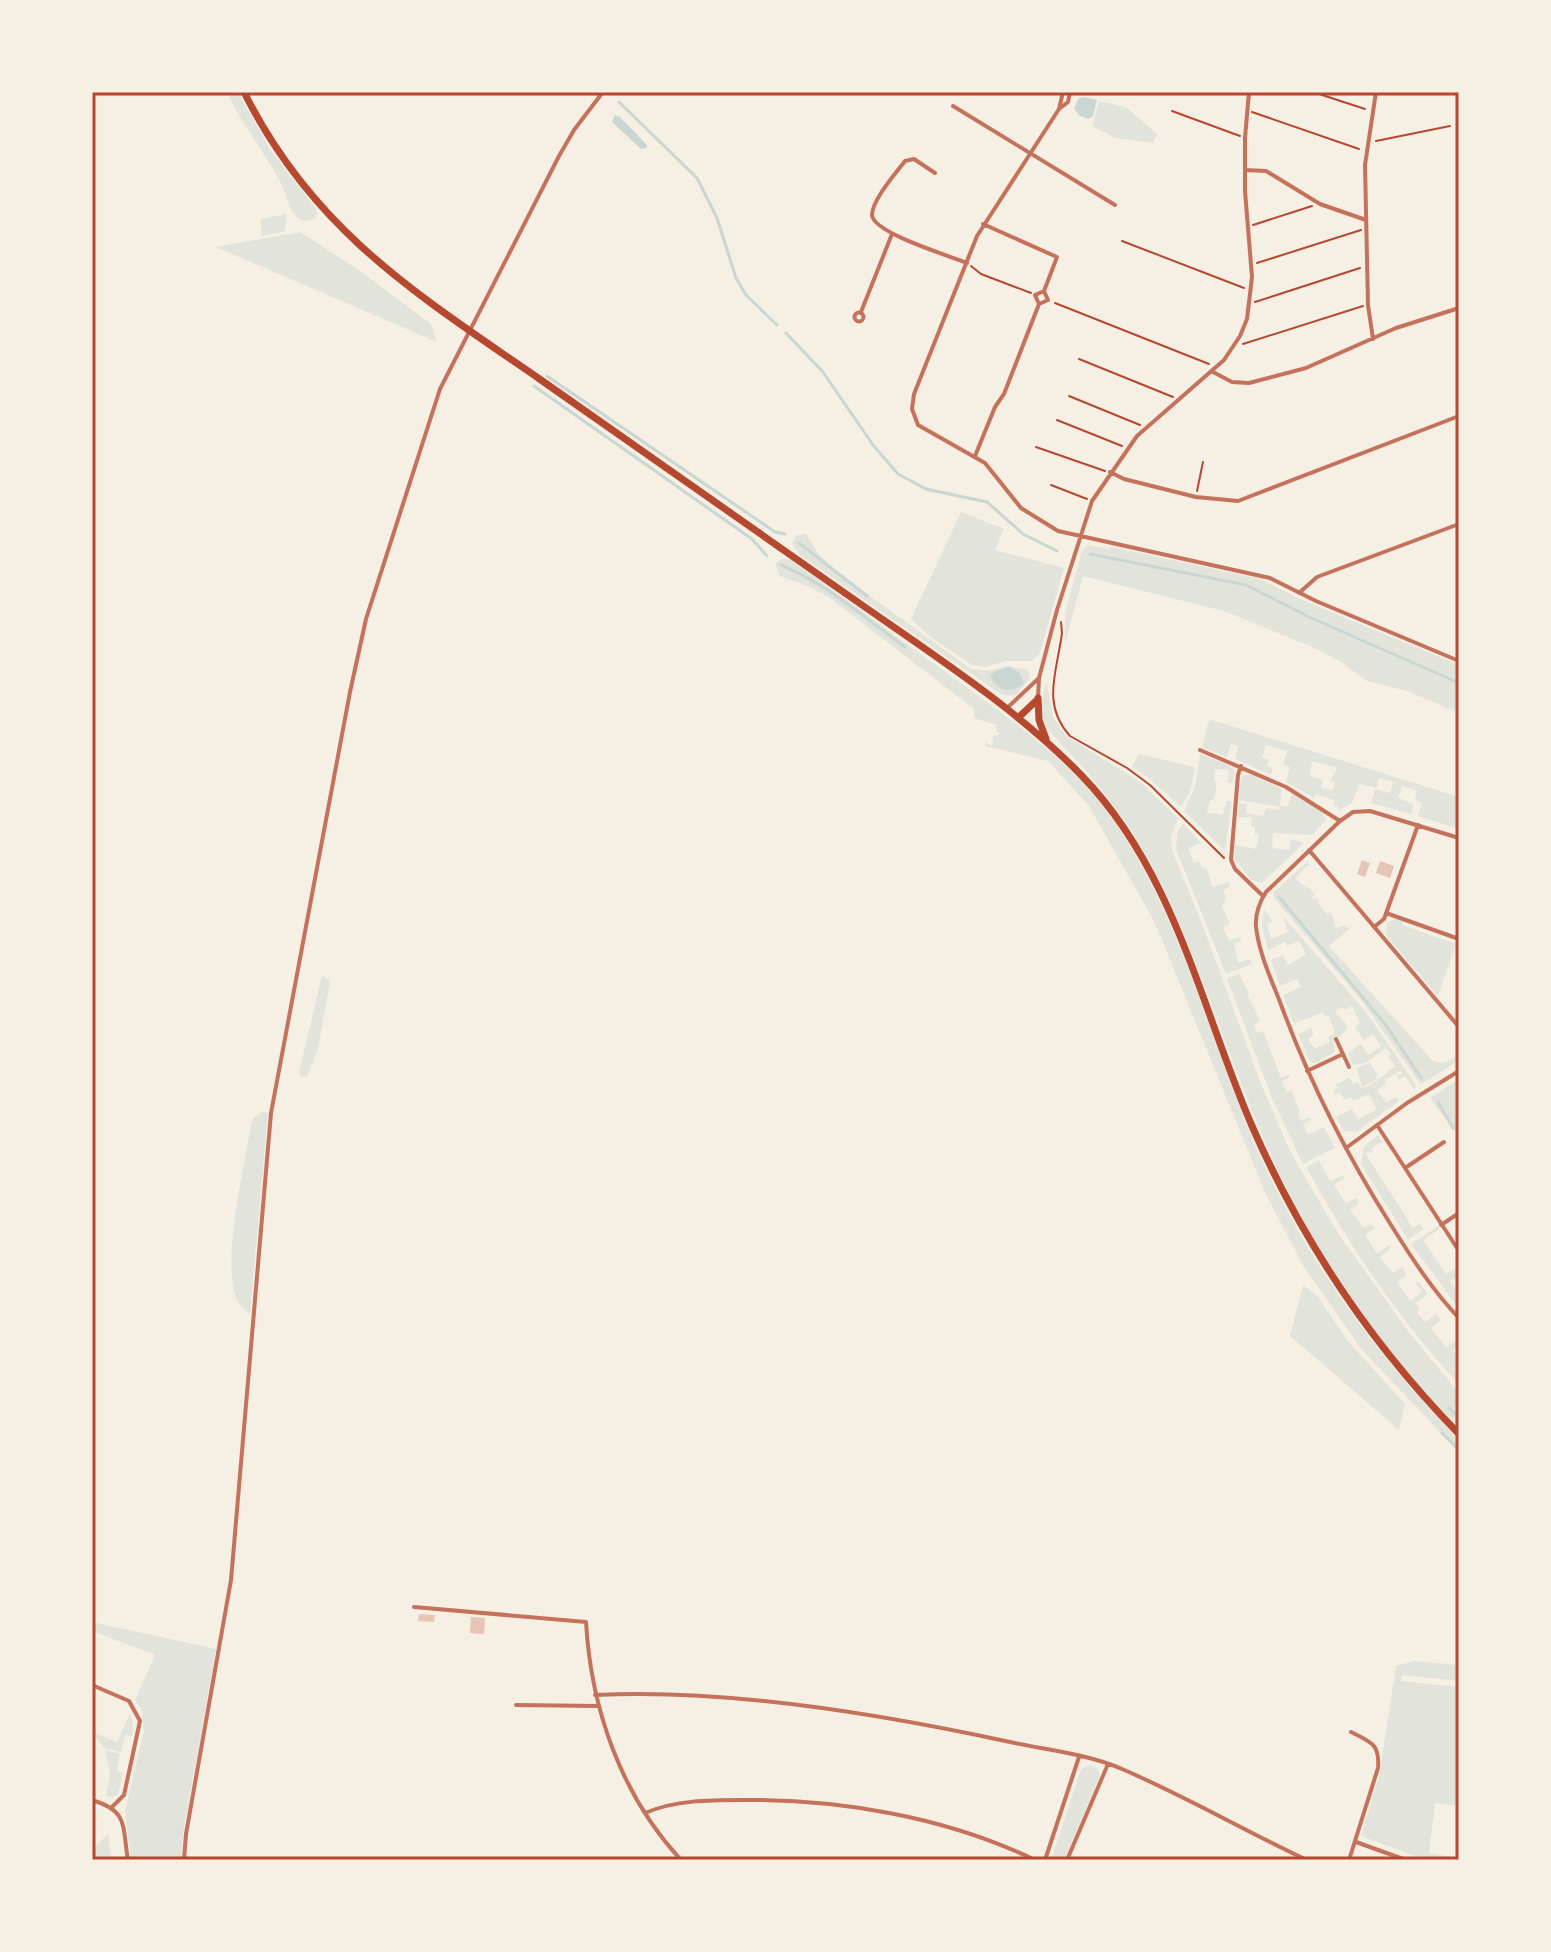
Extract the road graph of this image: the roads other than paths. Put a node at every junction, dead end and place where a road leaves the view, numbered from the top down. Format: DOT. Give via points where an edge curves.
graph roads {
  1 [pos="244,92"];
  2 [pos="603,92"];
  3 [pos="1063,92"];
  4 [pos="1070,92"];
  5 [pos="1249,92"];
  6 [pos="1376,92"];
  7 [pos="953,106"];
  8 [pos="1059,109"];
  9 [pos="1031,154"];
  10 [pos="1245,170"];
  11 [pos="935,173"];
  12 [pos="1115,205"];
  13 [pos="1366,220"];
  14 [pos="983,224"];
  15 [pos="892,234"];
  16 [pos="967,263"];
  17 [pos="1044,291"];
  18 [pos="1039,304"];
  19 [pos="1459,308"];
  20 [pos="861,312"];
  21 [pos="1373,339"];
  22 [pos="1213,372"];
  23 [pos="1459,416"];
  24 [pos="975,456"];
  25 [pos="1110,472"];
  26 [pos="1459,524"];
  27 [pos="1080,536"];
  28 [pos="1299,593"];
  29 [pos="1459,661"];
  30 [pos="1039,678"];
  31 [pos="1038,698"];
  32 [pos="1006,710"];
  33 [pos="1018,718"];
  34 [pos="1047,741"];
  35 [pos="1200,750"];
  36 [pos="1241,766"];
  37 [pos="1340,821"];
  38 [pos="1418,825"];
  39 [pos="1459,838"];
  40 [pos="1309,850"];
  41 [pos="1263,896"];
  42 [pos="1386,913"];
  43 [pos="1374,927"];
  44 [pos="1459,939"];
  45 [pos="1459,1027"];
  46 [pos="1336,1039"];
  47 [pos="1343,1054"];
  48 [pos="1349,1067"];
  49 [pos="1307,1071"];
  50 [pos="1459,1071"];
  51 [pos="1377,1125"];
  52 [pos="1444,1142"];
  53 [pos="1346,1148"];
  54 [pos="1405,1168"];
  55 [pos="1459,1213"];
  56 [pos="1441,1225"];
  57 [pos="1459,1251"];
  58 [pos="1459,1318"];
  59 [pos="1459,1434"];
  60 [pos="414,1607"];
  61 [pos="92,1685"];
  62 [pos="595,1695"];
  63 [pos="516,1705"];
  64 [pos="598,1706"];
  65 [pos="1351,1732"];
  66 [pos="1079,1757"];
  67 [pos="1108,1764"];
  68 [pos="92,1800"];
  69 [pos="110,1806"];
  70 [pos="645,1813"];
  71 [pos="1355,1842"];
  72 [pos="128,1860"];
  73 [pos="184,1860"];
  74 [pos="681,1860"];
  75 [pos="1035,1860"];
  76 [pos="1045,1860"];
  77 [pos="1067,1860"];
  78 [pos="1307,1860"];
  79 [pos="1349,1860"];
  80 [pos="1406,1860"];
  1 -- 32 [label="main road" via="272,143 325,213 374,260"];
  2 -- 73 [label="street" via="559,156 440,389 366,619 271,1113 231,1583"];
  3 -- 8 [label="street"];
  4 -- 8 [label="street"];
  5 -- 10 [label="street"];
  6 -- 13 [label="street" via="1365,151"];
  7 -- 9 [label="street"];
  8 -- 9 [label="street"];
  9 -- 12 [label="street"];
  9 -- 14 [label="street"];
  10 -- 13 [label="street" via="1266,171 1320,204"];
  10 -- 22 [label="street" via="1250,303 1233,347"];
  11 -- 15 [label="street" via="909,159 891,180 872,214 874,222"];
  13 -- 21 [label="street"];
  14 -- 16 [label="street"];
  14 -- 17 [label="street" via="1057,257"];
  15 -- 16 [label="street"];
  15 -- 20 [label="street"];
  16 -- 24 [label="street" via="912,409 918,425"];
  17 -- 18 [label="street" via="1035,295"];
  17 -- 18 [label="street" via="1048,300"];
  18 -- 24 [label="street"];
  19 -- 21 [label="street"];
  21 -- 22 [label="street" via="1306,368 1249,383 1232,382"];
  22 -- 25 [label="street" via="1145,427"];
  23 -- 25 [label="street" via="1238,501 1196,497"];
  24 -- 27 [label="street" via="1021,508 1048,526"];
  25 -- 27 [label="street"];
  26 -- 28 [label="street" via="1317,577"];
  27 -- 28 [label="street" via="1255,573"];
  27 -- 30 [label="street"];
  28 -- 29 [label="street"];
  30 -- 31 [label="street"];
  30 -- 32 [label="street"];
  31 -- 33 [label="main road"];
  31 -- 34 [label="main road"];
  32 -- 33 [label="main road"];
  33 -- 34 [label="main road"];
  34 -- 59 [label="main road" via="1106,803 1150,872 1252,1125 1321,1261 1385,1351"];
  35 -- 36 [label="street"];
  36 -- 37 [label="street"];
  36 -- 41 [label="street" via="1230,853 1235,869"];
  37 -- 38 [label="street" via="1362,810"];
  37 -- 40 [label="street"];
  38 -- 39 [label="street"];
  38 -- 42 [label="street"];
  40 -- 41 [label="street"];
  40 -- 43 [label="street"];
  41 -- 49 [label="street" via="1256,918 1259,942"];
  42 -- 43 [label="street"];
  42 -- 44 [label="street"];
  43 -- 45 [label="street"];
  46 -- 47 [label="street"];
  47 -- 48 [label="street"];
  47 -- 49 [label="street"];
  49 -- 53 [label="street"];
  50 -- 51 [label="street"];
  51 -- 53 [label="street"];
  51 -- 54 [label="street"];
  52 -- 54 [label="street"];
  53 -- 58 [label="street" via="1404,1245"];
  54 -- 56 [label="street"];
  55 -- 56 [label="street"];
  56 -- 57 [label="street"];
  60 -- 62 [label="street" via="586,1622"];
  61 -- 69 [label="street" via="129,1701 140,1721 124,1795"];
  62 -- 64 [label="street"];
  62 -- 66 [label="street" via="684,1696 819,1709"];
  63 -- 64 [label="street"];
  64 -- 70 [label="street"];
  65 -- 71 [label="street" via="1379,1754"];
  66 -- 67 [label="street"];
  66 -- 76 [label="street"];
  67 -- 77 [label="street"];
  67 -- 78 [label="street"];
  68 -- 69 [label="street"];
  69 -- 72 [label="street" via="121,1818"];
  70 -- 74 [label="street"];
  70 -- 75 [label="street" via="688,1802 816,1803 915,1819"];
  71 -- 79 [label="street"];
  71 -- 80 [label="street"];
}
